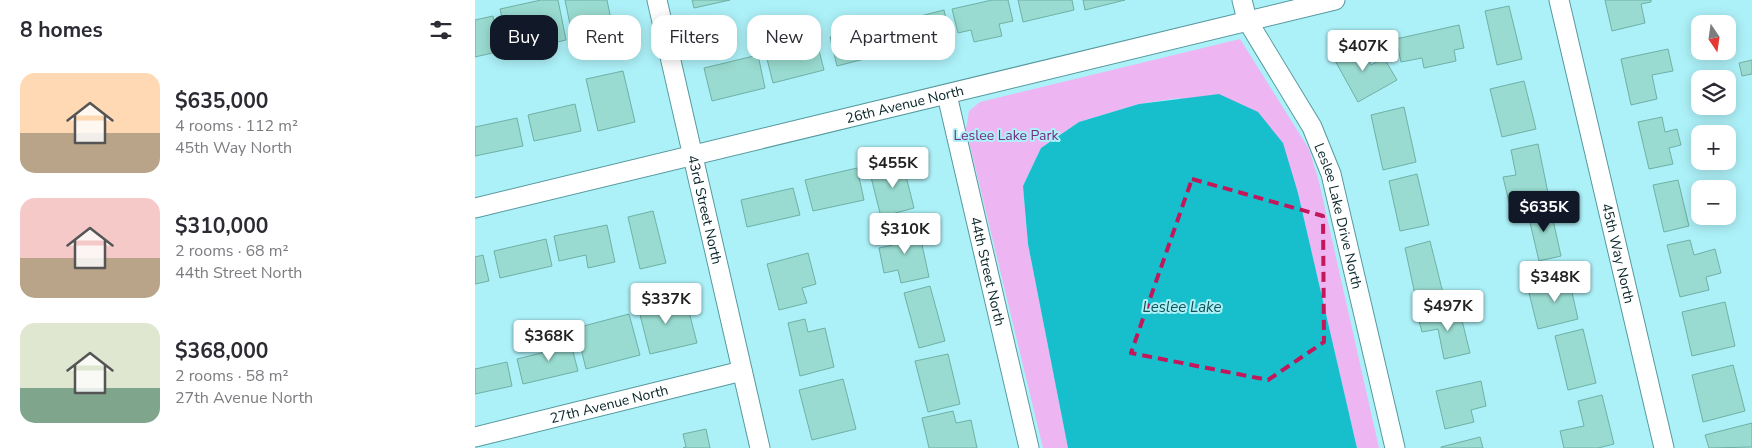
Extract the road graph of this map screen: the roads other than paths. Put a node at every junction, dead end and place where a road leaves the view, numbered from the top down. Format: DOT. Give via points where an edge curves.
graph roads {
  1 [pos="657,0"];
  2 [pos="1242,0"];
  3 [pos="1335,0"];
  4 [pos="1559,0"];
  5 [pos="1247,20"];
  6 [pos="947,95"];
  7 [pos="693,156"];
  8 [pos="475,208"];
  9 [pos="742,372"];
  10 [pos="475,437"];
  11 [pos="760,448"];
  12 [pos="1029,448"];
  13 [pos="1395,448"];
  14 [pos="1664,448"];
  1 -- 7 [label="street, 43rd Street North"];
  2 -- 5 [label="street, Leslee Lake Drive North"];
  3 -- 5 [label="street, 26th Avenue North"];
  4 -- 14 [label="street, 45th Way North"];
  5 -- 6 [label="street, 26th Avenue North"];
  5 -- 13 [label="street, Leslee Lake Drive North" via="1312,127 1331,174"];
  6 -- 7 [label="street, 26th Avenue North"];
  6 -- 12 [label="street, 44th Street North"];
  7 -- 8 [label="street, 26th Avenue North"];
  7 -- 9 [label="street, 43rd Street North"];
  9 -- 10 [label="street, 27th Avenue North"];
  9 -- 11 [label="street, 43rd Street North"];
}
